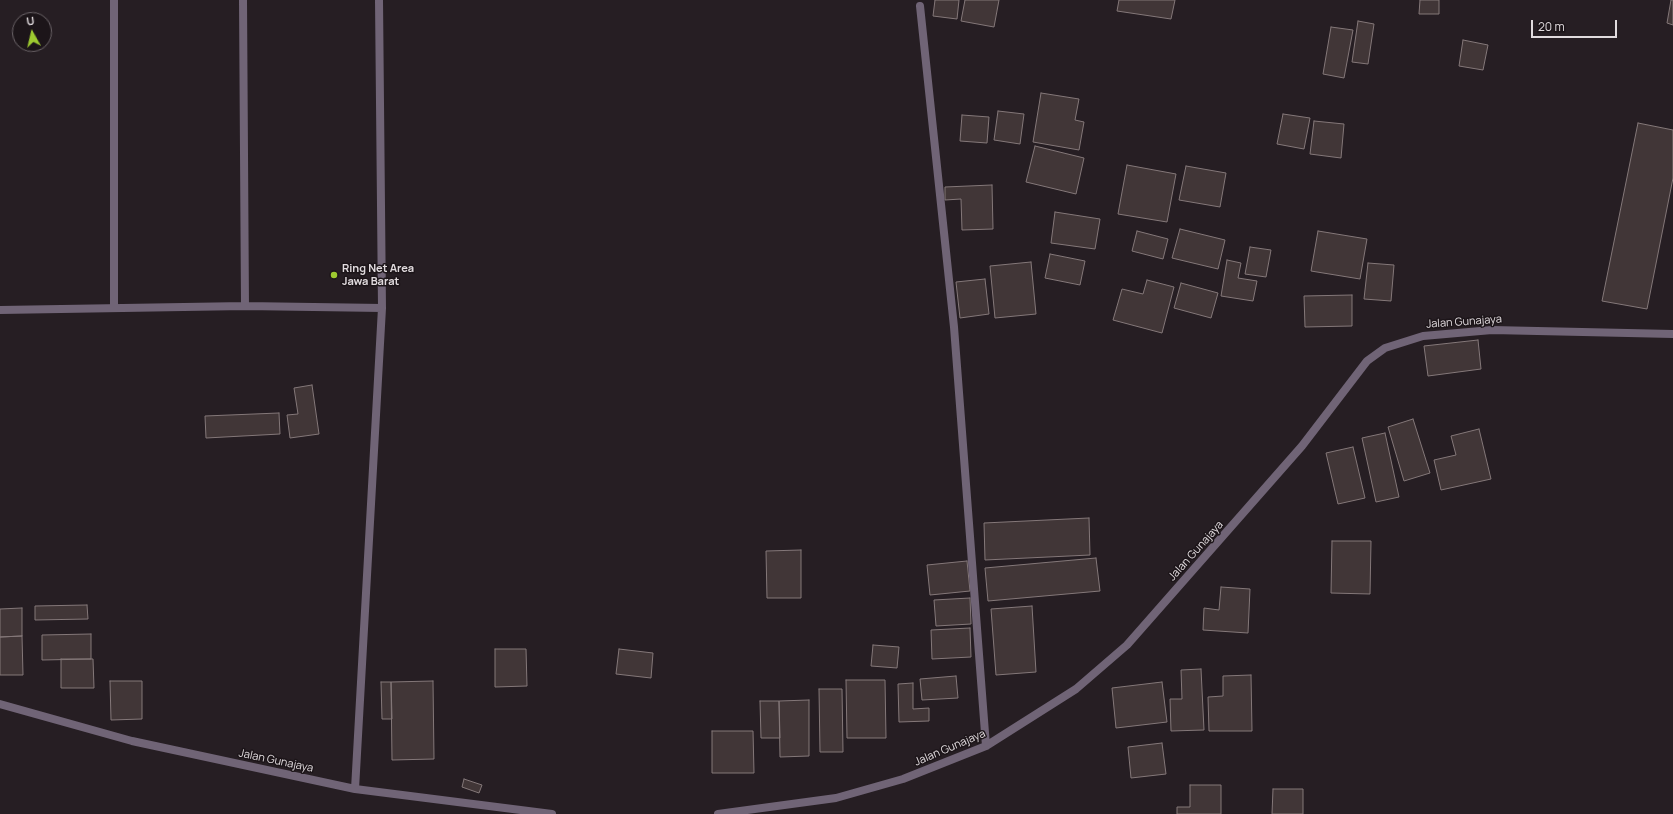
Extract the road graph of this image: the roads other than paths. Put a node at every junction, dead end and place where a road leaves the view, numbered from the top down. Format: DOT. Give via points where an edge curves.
graph roads {
  1 [pos="114,0"];
  2 [pos="243,0"];
  3 [pos="379,0"];
  4 [pos="920,6"];
  5 [pos="245,306"];
  6 [pos="114,308"];
  7 [pos="382,308"];
  8 [pos="0,310"];
  9 [pos="1673,334"];
  10 [pos="0,704"];
  11 [pos="986,746"];
  12 [pos="355,789"];
  13 [pos="552,814"];
  14 [pos="718,814"];
  1 -- 6 [label="street"];
  2 -- 5 [label="street"];
  3 -- 7 [label="street"];
  4 -- 11 [label="street" via="954,327"];
  5 -- 6 [label="street"];
  5 -- 7 [label="street"];
  6 -- 8 [label="street"];
  7 -- 12 [label="street"];
  9 -- 11 [label="street, Jalan Gunajaya" via="1492,330 1423,336 1385,348 1367,361 1302,446 1127,645 1076,689"];
  10 -- 12 [label="street, Jalan Gunajaya" via="132,741"];
  11 -- 14 [label="street, Jalan Gunajaya" via="903,779 836,798"];
  12 -- 13 [label="street, Jalan Gunajaya"];
}
